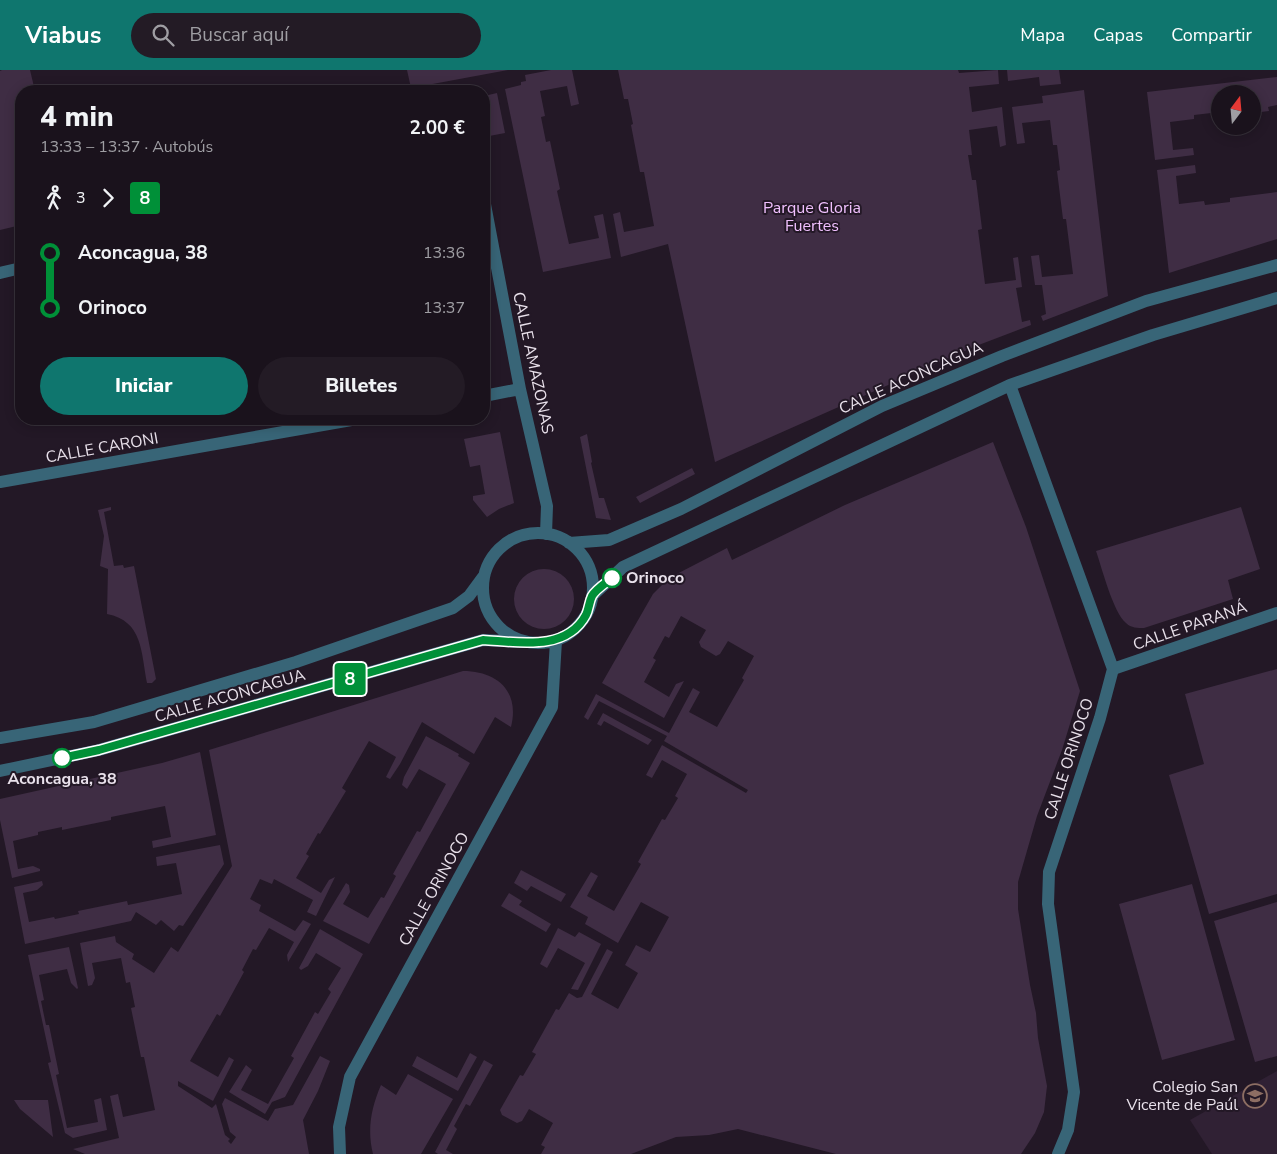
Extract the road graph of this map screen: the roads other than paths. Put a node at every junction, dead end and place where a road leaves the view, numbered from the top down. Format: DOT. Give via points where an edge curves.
graph roads {
  1 [pos="490,231"];
  2 [pos="1277,264"];
  3 [pos="15,269"];
  4 [pos="0,273"];
  5 [pos="1277,298"];
  6 [pos="1010,385"];
  7 [pos="520,389"];
  8 [pos="490,395"];
  9 [pos="323,425"];
  10 [pos="0,482"];
  11 [pos="546,534"];
  12 [pos="569,543"];
  13 [pos="483,577"];
  14 [pos="592,596"];
  15 [pos="1277,613"];
  16 [pos="556,640"];
  17 [pos="526,642"];
  18 [pos="1113,669"];
  19 [pos="0,738"];
  20 [pos="0,771"];
  21 [pos="340,1154"];
  22 [pos="1058,1154"];
  1 -- 7 [label="street, CALLE AMAZONAS"];
  2 -- 12 [label="street, CALLE ACONCAGUA" via="1146,301 1002,356 882,406 681,509 609,540"];
  3 -- 4 [label="street"];
  5 -- 6 [label="street" via="1153,335"];
  6 -- 14 [label="street" via="623,568"];
  6 -- 18 [label="street"];
  7 -- 8 [label="street"];
  7 -- 11 [label="street, CALLE AMAZONAS" via="547,506"];
  9 -- 10 [label="street, CALLE CARONI"];
  11 -- 12 [label="street"];
  11 -- 13 [label="street" via="529,534 513,539 499,549"];
  12 -- 14 [label="street" via="588,566"];
  13 -- 17 [label="street" via="482,594 496,626"];
  13 -- 19 [label="street, CALLE ACONCAGUA" via="469,596 453,608 296,662 94,722"];
  14 -- 16 [label="street" via="586,615 573,631"];
  15 -- 18 [label="street, CALLE PARANÁ"];
  16 -- 17 [label="street"];
  16 -- 21 [label="street, CALLE ORINOCO" via="552,707 350,1077 339,1127"];
  17 -- 20 [label="street, CALLE ACONCAGUA" via="483,640 99,750"];
  18 -- 22 [label="street, CALLE ORINOCO" via="1049,872 1048,904 1074,1092 1068,1130"];
}
